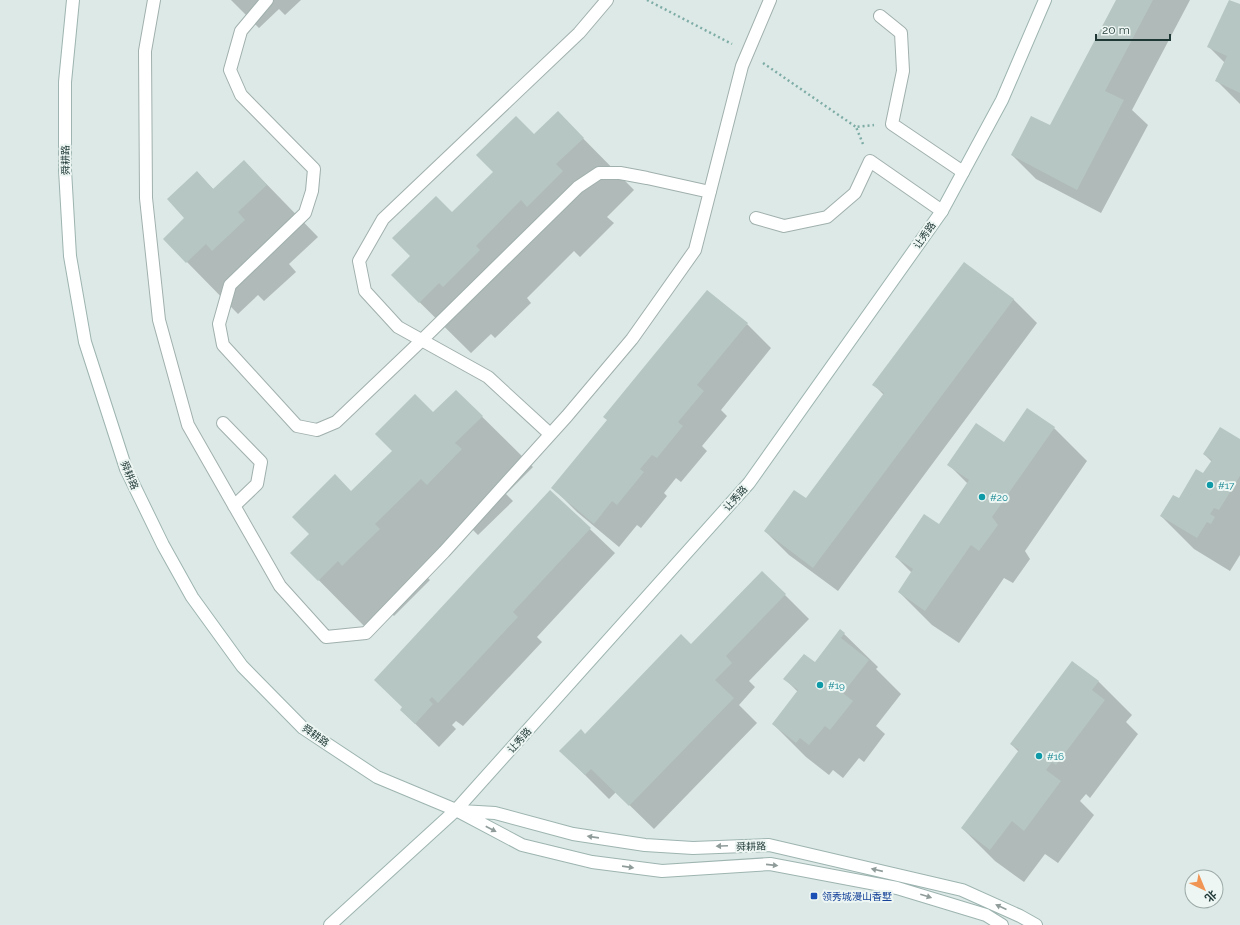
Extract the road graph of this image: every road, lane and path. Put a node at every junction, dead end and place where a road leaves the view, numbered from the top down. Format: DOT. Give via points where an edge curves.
graph roads {
  1 [pos="73,0"];
  2 [pos="154,0"];
  3 [pos="266,0"];
  4 [pos="606,0"];
  5 [pos="647,0"];
  6 [pos="770,0"];
  7 [pos="1045,0"];
  8 [pos="880,16"];
  9 [pos="748,52"];
  10 [pos="892,124"];
  11 [pos="856,127"];
  12 [pos="870,162"];
  13 [pos="963,172"];
  14 [pos="710,192"];
  15 [pos="942,211"];
  16 [pos="756,218"];
  17 [pos="422,340"];
  18 [pos="223,423"];
  19 [pos="550,434"];
  20 [pos="234,506"];
  21 [pos="456,810"];
  22 [pos="330,925"];
  23 [pos="1002,925"];
  24 [pos="1036,925"];
  1 -- 21 [label="street, 舜耕路" via="65,82 65,170 70,256 85,342 126,469 192,597 248,671 303,728 377,776"];
  2 -- 20 [label="street" via="145,51 146,198 159,320 188,425"];
  3 -- 17 [label="street" via="240,31 230,70 241,95 314,169 312,191 305,213 230,285 219,324 223,345 297,426 318,430 336,422"];
  4 -- 17 [label="street" via="579,33 383,219 359,261 365,291 398,327"];
  5 -- 9 [label="path"];
  6 -- 9 [label="street"];
  7 -- 13 [label="street, 让秀路" via="1002,100"];
  8 -- 10 [label="street" via="901,33 903,71"];
  9 -- 11 [label="path"];
  9 -- 14 [label="street" via="742,66"];
  10 -- 11 [label="path"];
  10 -- 13 [label="street"];
  11 -- 12 [label="path"];
  12 -- 15 [label="street"];
  12 -- 16 [label="street" via="855,193 827,217 784,226"];
  13 -- 15 [label="street, 让秀路"];
  14 -- 17 [label="street" via="627,174 599,173 578,187"];
  14 -- 19 [label="street" via="695,250 632,339"];
  15 -- 21 [label="street, 让秀路" via="749,483"];
  17 -- 19 [label="street" via="488,377"];
  18 -- 20 [label="street" via="261,462 257,484"];
  19 -- 20 [label="street" via="444,552 366,633 326,637 280,586"];
  21 -- 22 [label="street, 让秀路"];
  21 -- 23 [label="street, 舜耕路, one-way" via="522,845 592,862 662,871 770,864 897,888 986,915"];
  24 -- 21 [label="street, 舜耕路, one-way" via="962,890 769,845 694,848 645,845 573,834 495,813"];
}
